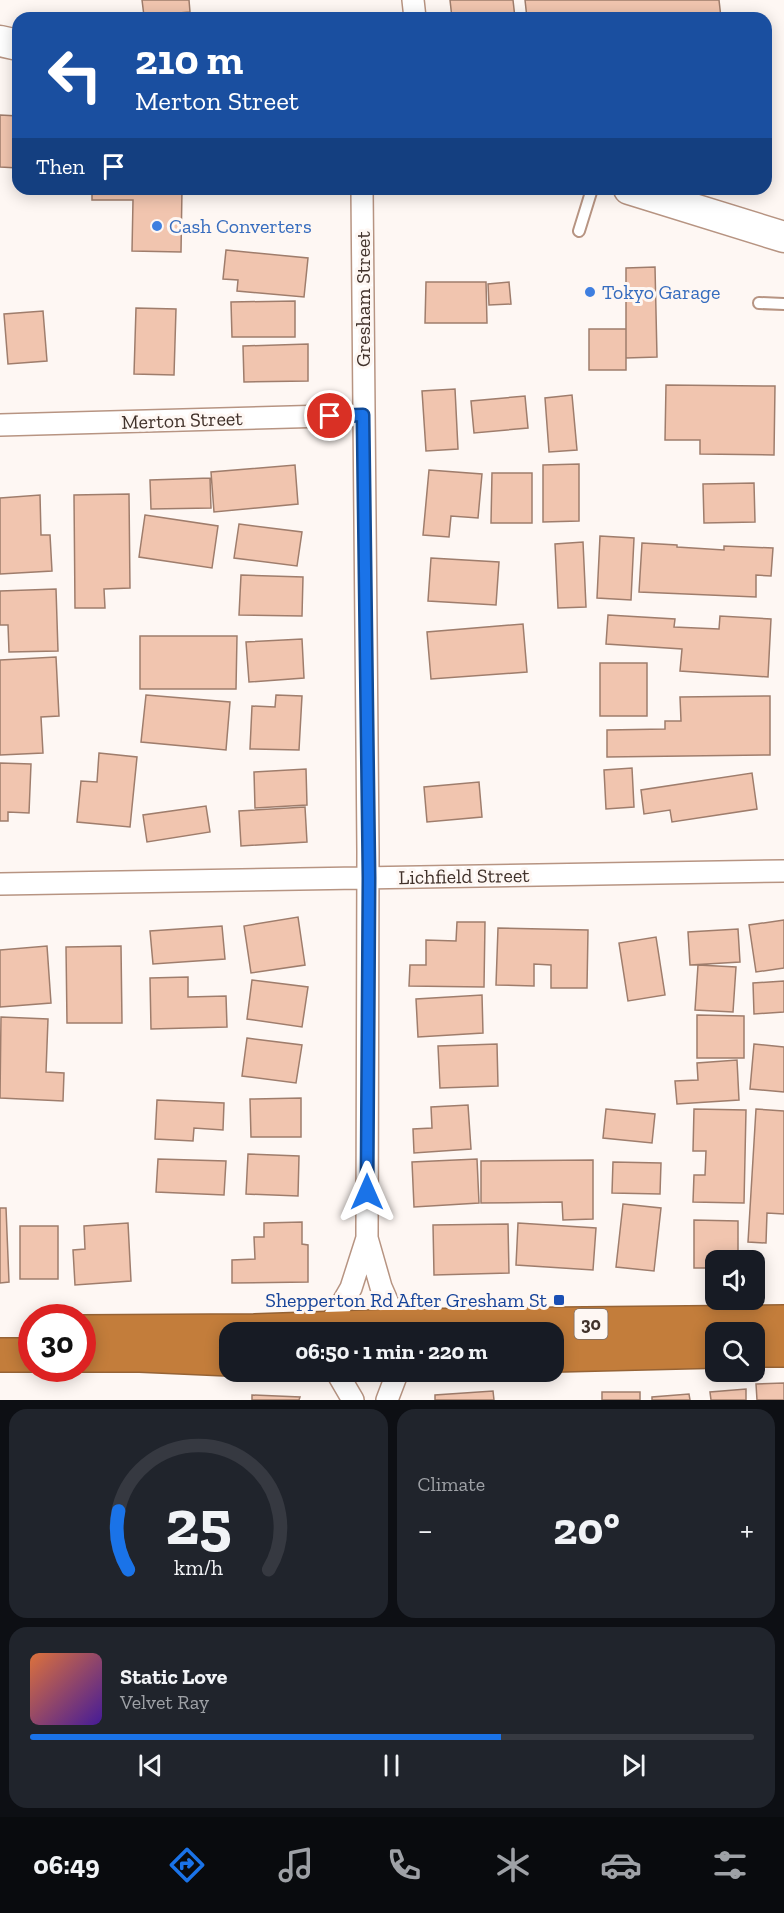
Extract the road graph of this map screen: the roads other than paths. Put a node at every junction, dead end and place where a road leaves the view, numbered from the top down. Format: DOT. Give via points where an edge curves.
graph roads {
  1 [pos="362,195"];
  2 [pos="590,195"];
  3 [pos="671,195"];
  4 [pos="579,231"];
  5 [pos="784,237"];
  6 [pos="759,303"];
  7 [pos="784,304"];
  8 [pos="363,415"];
  9 [pos="0,425"];
  10 [pos="784,871"];
  11 [pos="369,878"];
  12 [pos="0,884"];
  13 [pos="367,1238"];
  14 [pos="331,1322"];
  15 [pos="396,1322"];
  16 [pos="784,1322"];
  17 [pos="564,1324"];
  18 [pos="219,1331"];
  19 [pos="0,1332"];
  20 [pos="18,1332"];
  21 [pos="96,1332"];
  22 [pos="765,1350"];
  23 [pos="784,1350"];
  24 [pos="705,1351"];
  25 [pos="0,1355"];
  26 [pos="18,1355"];
  27 [pos="96,1355"];
  28 [pos="564,1355"];
  29 [pos="219,1359"];
  30 [pos="342,1382"];
  31 [pos="394,1382"];
  32 [pos="352,1400"];
  33 [pos="387,1400"];
  1 -- 8 [label="street, Gresham Street"];
  2 -- 4 [label="lane"];
  3 -- 5 [label="main road"];
  6 -- 7 [label="lane"];
  8 -- 9 [label="street, Merton Street"];
  8 -- 11 [label="street, Gresham Street"];
  10 -- 11 [label="street, Lichfield Street"];
  11 -- 12 [label="street, Lichfield Street"];
  11 -- 13 [label="street, Gresham Street"];
  13 -- 14 [label="street, Gresham Street" via="351,1288"];
  13 -- 15 [label="street, Gresham Street"];
  16 -- 17 [label="highway, 30"];
  18 -- 21 [label="highway, 30"];
  19 -- 20 [label="highway"];
  22 -- 23 [label="highway"];
  24 -- 28 [label="highway, 30"];
  25 -- 26 [label="highway"];
  27 -- 29 [label="highway"];
  30 -- 32 [label="street"];
  31 -- 33 [label="street"];
}
